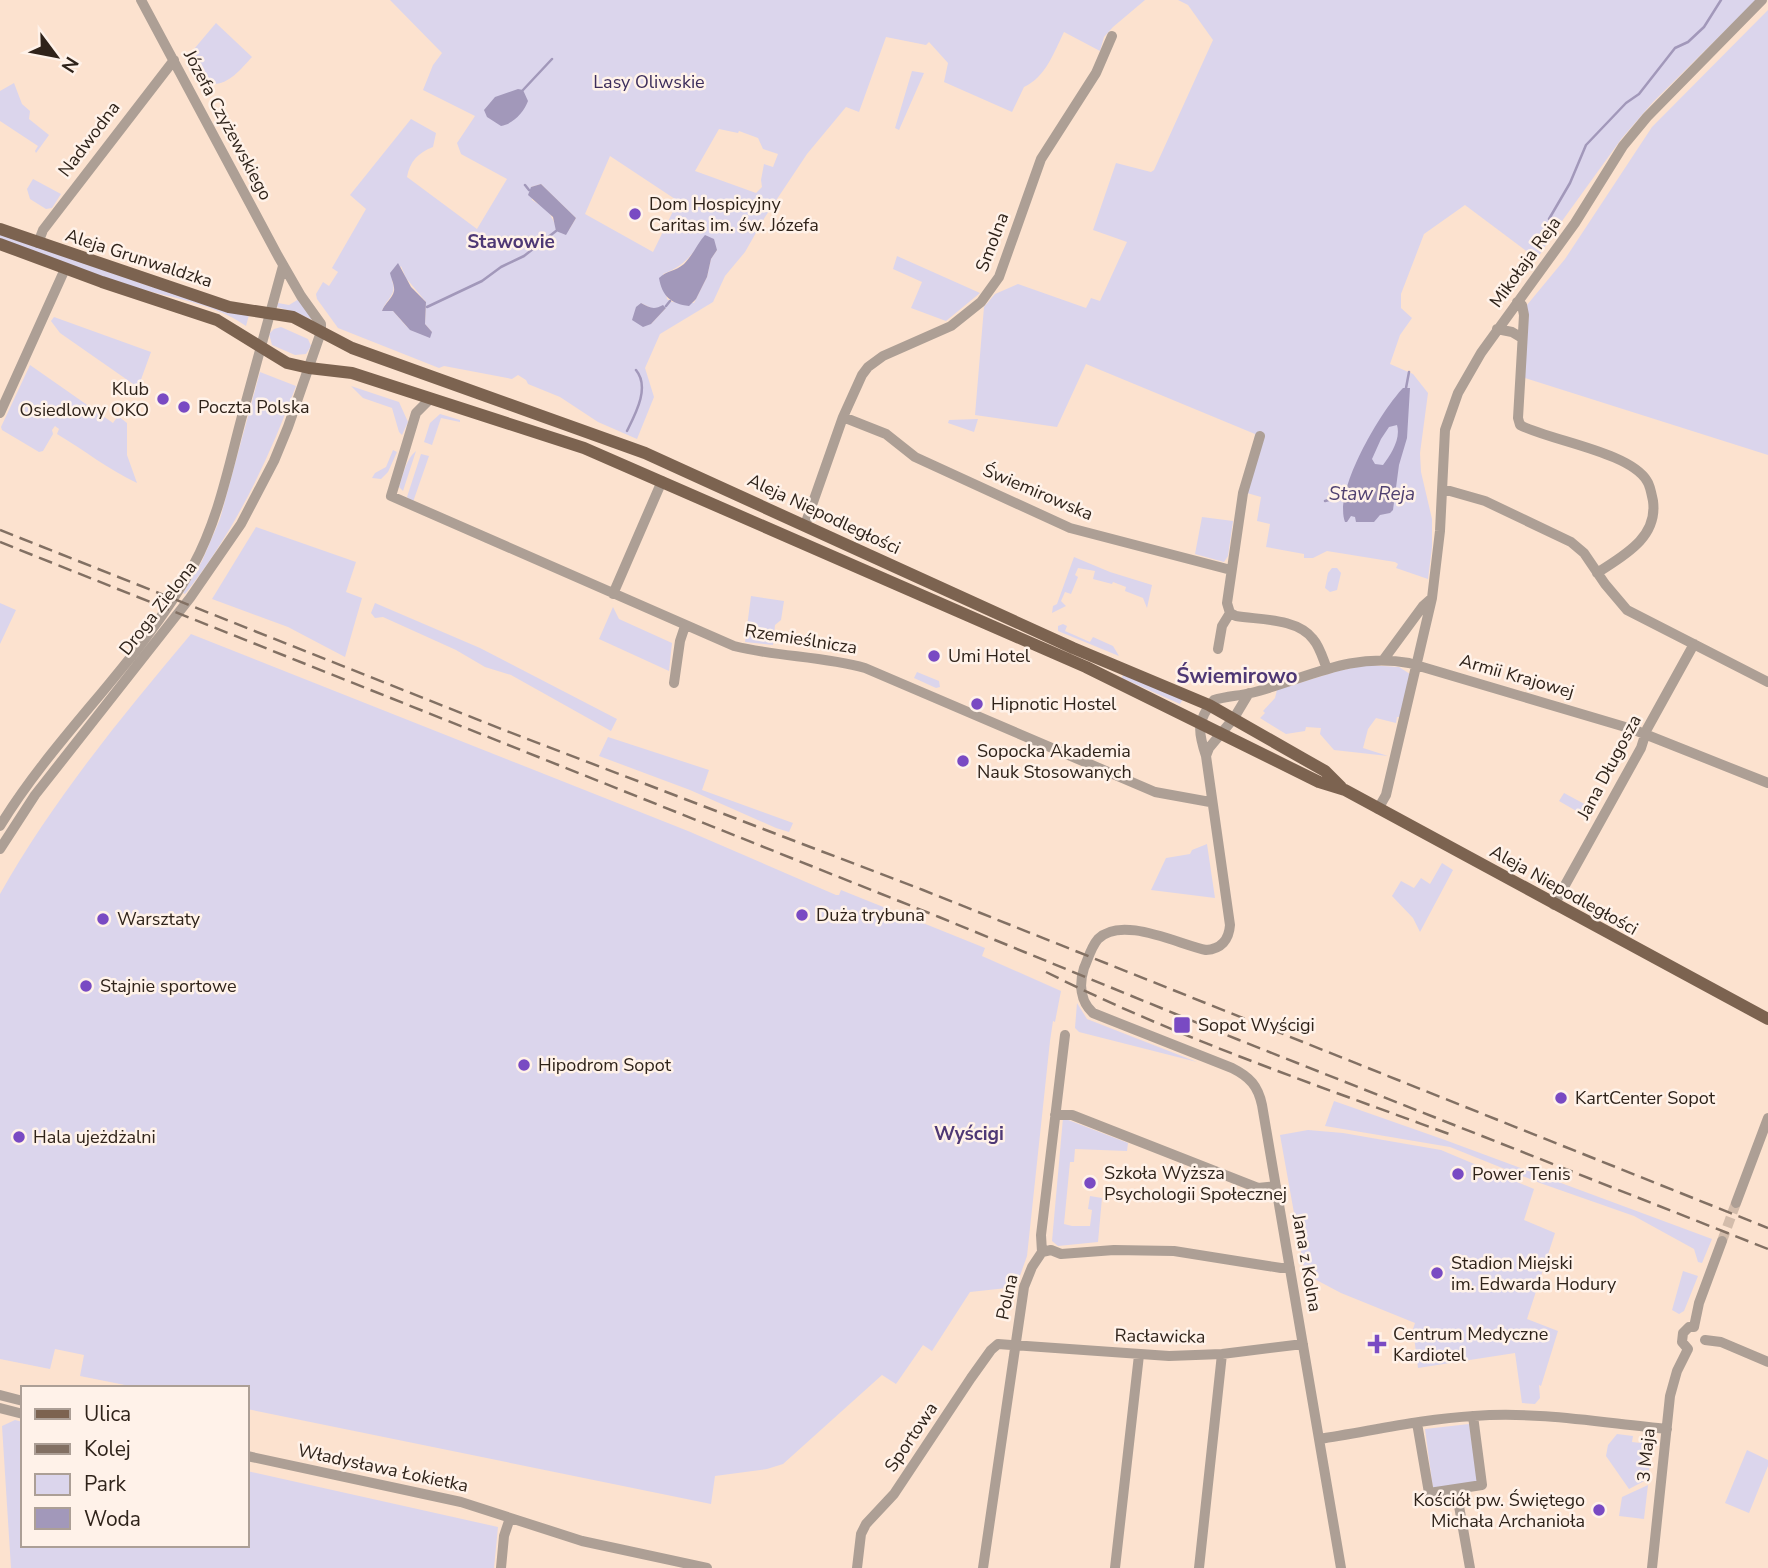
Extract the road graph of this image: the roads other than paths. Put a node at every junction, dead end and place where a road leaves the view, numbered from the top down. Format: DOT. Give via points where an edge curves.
graph roads {
  1 [pos="141,0"];
  2 [pos="1762,0"];
  3 [pos="1112,36"];
  4 [pos="174,61"];
  5 [pos="0,229"];
  6 [pos="38,243"];
  7 [pos="0,244"];
  8 [pos="283,266"];
  9 [pos="65,269"];
  10 [pos="1517,302"];
  11 [pos="270,312"];
  12 [pos="1497,329"];
  13 [pos="321,332"];
  14 [pos="1522,338"];
  15 [pos="260,347"];
  16 [pos="314,369"];
  17 [pos="409,392"];
  18 [pos="430,399"];
  19 [pos="0,413"];
  20 [pos="416,413"];
  21 [pos="843,417"];
  22 [pos="1260,436"];
  23 [pos="662,481"];
  24 [pos="1443,489"];
  25 [pos="805,525"];
  26 [pos="1231,570"];
  27 [pos="1597,573"];
  28 [pos="613,594"];
  29 [pos="1432,598"];
  30 [pos="1230,613"];
  31 [pos="685,626"];
  32 [pos="1693,645"];
  33 [pos="1218,649"];
  34 [pos="1384,659"];
  35 [pos="1417,666"];
  36 [pos="1327,669"];
  37 [pos="1768,682"];
  38 [pos="674,683"];
  39 [pos="1249,693"];
  40 [pos="1209,705"];
  41 [pos="1234,718"];
  42 [pos="1200,723"];
  43 [pos="1223,734"];
  44 [pos="1646,734"];
  45 [pos="1206,757"];
  46 [pos="1768,783"];
  47 [pos="1345,790"];
  48 [pos="1210,802"];
  49 [pos="1378,809"];
  50 [pos="0,826"];
  51 [pos="0,849"];
  52 [pos="1554,905"];
  53 [pos="1768,1019"];
  54 [pos="1065,1035"];
  55 [pos="1055,1115"];
  56 [pos="1768,1118"];
  57 [pos="1276,1186"];
  58 [pos="1736,1203"];
  59 [pos="1722,1241"];
  60 [pos="1042,1252"];
  61 [pos="1290,1268"];
  62 [pos="1694,1327"];
  63 [pos="1705,1339"];
  64 [pos="1303,1344"];
  65 [pos="1016,1346"];
  66 [pos="1688,1349"];
  67 [pos="1222,1354"];
  68 [pos="1139,1355"];
  69 [pos="1768,1362"];
  70 [pos="0,1395"];
  71 [pos="21,1400"];
  72 [pos="0,1408"];
  73 [pos="21,1413"];
  74 [pos="1473,1416"];
  75 [pos="1418,1423"];
  76 [pos="1667,1429"];
  77 [pos="1320,1439"];
  78 [pos="248,1456"];
  79 [pos="1456,1489"];
  80 [pos="510,1518"];
  81 [pos="502,1568"];
  82 [pos="707,1568"];
  83 [pos="858,1568"];
  84 [pos="984,1568"];
  85 [pos="1115,1568"];
  86 [pos="1199,1568"];
  87 [pos="1341,1568"];
  88 [pos="1469,1568"];
  89 [pos="1652,1568"];
  1 -- 4 [label="street, Józefa Czyżewskiego"];
  2 -- 10 [label="street, Mikołaja Reja" via="1623,146 1575,223"];
  3 -- 21 [label="street, Smolna" via="1096,73 1041,159 993,287 951,326 868,367"];
  4 -- 6 [label="street, Nadwodna" via="53,216"];
  4 -- 8 [label="street, Józefa Czyżewskiego"];
  5 -- 6 [label="main road, Aleja Grunwaldzka"];
  6 -- 11 [label="main road, Aleja Grunwaldzka" via="229,307"];
  7 -- 9 [label="main road, Aleja Grunwaldzka"];
  8 -- 11 [label="street"];
  8 -- 13 [label="street, Józefa Czyżewskiego" via="321,324"];
  9 -- 15 [label="main road, Aleja Grunwaldzka" via="217,320"];
  9 -- 19 [label="street, Aleja Grunwaldzka"];
  10 -- 12 [label="street, Mikołaja Reja"];
  10 -- 14 [label="street" via="1524,315"];
  11 -- 13 [label="main road, Aleja Niepodległości" via="302,320"];
  11 -- 15 [label="street"];
  12 -- 14 [label="street"];
  12 -- 24 [label="street, Mikołaja Reja" via="1452,406 1445,430"];
  13 -- 16 [label="street"];
  13 -- 25 [label="main road, Aleja Niepodległości" via="352,348 645,453"];
  14 -- 27 [label="street" via="1520,425 1619,459 1647,480 1653,501 1650,525 1630,551"];
  15 -- 16 [label="main road, Aleja Grunwaldzka" via="287,363"];
  15 -- 50 [label="street, Droga Zielona" via="215,515 192,567 158,619"];
  16 -- 17 [label="main road, Aleja Niepodległości" via="352,373"];
  16 -- 51 [label="street, Droga Zielona" via="274,461 234,535 56,767"];
  17 -- 18 [label="main road, Aleja Niepodległości"];
  17 -- 20 [label="street"];
  18 -- 20 [label="street"];
  18 -- 23 [label="main road, Aleja Niepodległości" via="554,437"];
  20 -- 28 [label="street, Rzemieślnicza" via="391,496"];
  21 -- 25 [label="street, Smolna"];
  21 -- 26 [label="street, Świemirowska" via="886,434 915,457 1070,528"];
  22 -- 26 [label="street" via="1245,484"];
  23 -- 28 [label="street"];
  23 -- 42 [label="main road, Aleja Niepodległości" via="1093,670"];
  24 -- 27 [label="street" via="1485,501 1571,542"];
  24 -- 29 [label="street, Mikołaja Reja"];
  25 -- 40 [label="main road, Aleja Niepodległości" via="1061,643"];
  26 -- 30 [label="street"];
  27 -- 32 [label="street" via="1627,610"];
  28 -- 31 [label="street, Rzemieślnicza"];
  29 -- 34 [label="street"];
  29 -- 35 [label="street, Mikołaja Reja"];
  30 -- 33 [label="street"];
  30 -- 36 [label="street" via="1305,631 1316,643"];
  31 -- 38 [label="street"];
  31 -- 48 [label="street, Rzemieślnicza" via="748,650 865,668 1144,788"];
  32 -- 37 [label="street"];
  32 -- 44 [label="street, Jana Długosza"];
  34 -- 35 [label="street, Armii Krajowej"];
  34 -- 36 [label="street, Armii Krajowej"];
  35 -- 44 [label="street, Armii Krajowej"];
  35 -- 49 [label="street, Mikołaja Reja" via="1386,795"];
  36 -- 39 [label="street, Armii Krajowej"];
  39 -- 40 [label="street, Armii Krajowej"];
  39 -- 41 [label="street"];
  40 -- 41 [label="main road, Aleja Niepodległości"];
  40 -- 42 [label="street"];
  41 -- 43 [label="street"];
  41 -- 47 [label="main road, Aleja Niepodległości" via="1325,771"];
  42 -- 43 [label="main road, Aleja Niepodległości"];
  42 -- 45 [label="street, Jana z Kolna"];
  43 -- 45 [label="street"];
  43 -- 47 [label="main road, Aleja Niepodległości" via="1319,782"];
  44 -- 46 [label="street, Armii Krajowej"];
  44 -- 52 [label="street, Jana Długosza"];
  45 -- 48 [label="street, Jana z Kolna"];
  47 -- 49 [label="main road, Aleja Niepodległości"];
  48 -- 57 [label="street, Jana z Kolna" via="1230,925 1226,940 1206,950 1121,928 1102,935 1092,947 1081,979 1083,997 1093,1013 1233,1068 1252,1081 1259,1094"];
  49 -- 52 [label="main road, Aleja Niepodległości"];
  52 -- 53 [label="main road, Aleja Niepodległości"];
  54 -- 55 [label="street, Polna"];
  55 -- 57 [label="street" via="1075,1116 1258,1188"];
  55 -- 60 [label="street, Polna"];
  56 -- 58 [label="street"];
  57 -- 61 [label="street, Jana z Kolna"];
  59 -- 62 [label="street"];
  60 -- 61 [label="street" via="1174,1251"];
  60 -- 65 [label="street, Polna" via="1024,1287"];
  61 -- 64 [label="street, Jana z Kolna"];
  62 -- 63 [label="street"];
  62 -- 66 [label="street" via="1683,1334"];
  63 -- 66 [label="street" via="1701,1348"];
  63 -- 69 [label="street"];
  64 -- 67 [label="street, Racławicka"];
  64 -- 77 [label="street, Jana z Kolna"];
  65 -- 68 [label="street, Racławicka"];
  65 -- 83 [label="street, Sportowa" via="1002,1343 991,1350 894,1494 866,1524"];
  65 -- 84 [label="street, Polna"];
  66 -- 76 [label="street, 3 Maja" via="1672,1384"];
  67 -- 68 [label="street, Racławicka"];
  67 -- 86 [label="street"];
  68 -- 85 [label="street"];
  70 -- 71 [label="street"];
  72 -- 73 [label="street"];
  74 -- 75 [label="street"];
  74 -- 76 [label="street" via="1515,1415"];
  74 -- 79 [label="street" via="1482,1485"];
  75 -- 77 [label="street"];
  75 -- 79 [label="street" via="1429,1493"];
  76 -- 89 [label="street, 3 Maja"];
  77 -- 87 [label="street, Jana z Kolna"];
  78 -- 80 [label="street, Władysława Łokietka" via="461,1502"];
  79 -- 88 [label="street"];
  80 -- 81 [label="street"];
  80 -- 82 [label="street, Władysława Łokietka" via="582,1541"];
}
